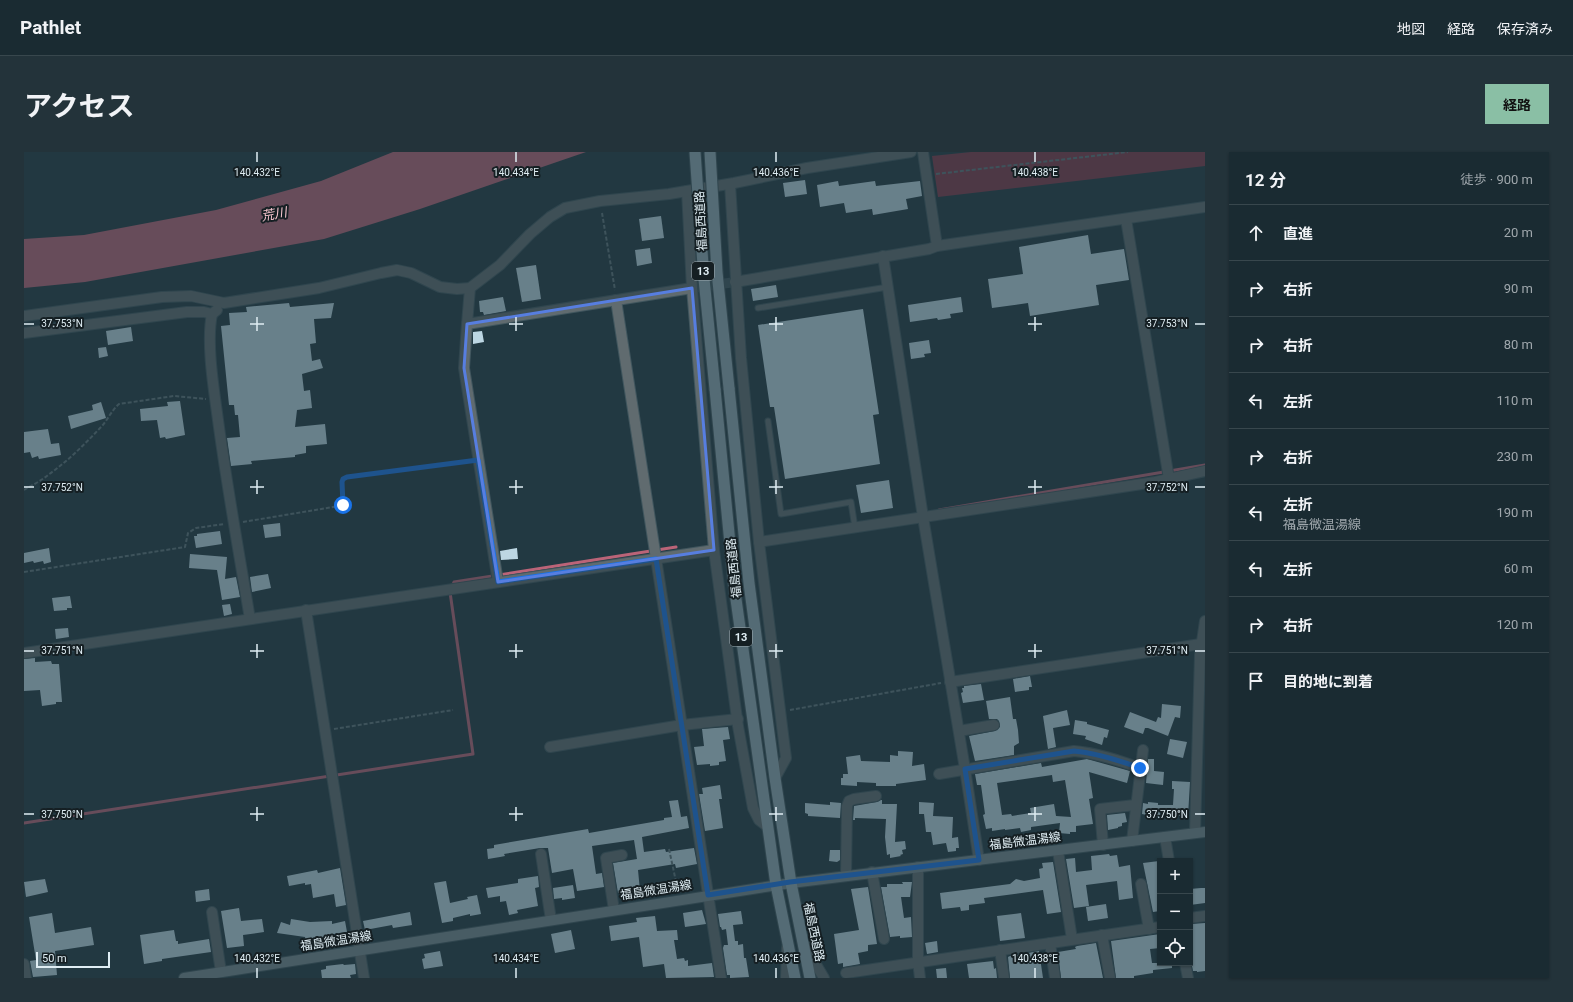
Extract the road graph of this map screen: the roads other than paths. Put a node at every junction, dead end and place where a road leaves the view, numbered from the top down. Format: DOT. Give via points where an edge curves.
graph roads {
  1 [pos="696,152"];
  2 [pos="710,152"];
  3 [pos="911,152"];
  4 [pos="923,152"];
  5 [pos="730,184"];
  6 [pos="687,191"];
  7 [pos="1205,207"];
  8 [pos="1126,218"];
  9 [pos="937,246"];
  10 [pos="883,256"];
  11 [pos="735,282"];
  12 [pos="888,287"];
  13 [pos="470,288"];
  14 [pos="692,288"];
  15 [pos="616,300"];
  16 [pos="224,303"];
  17 [pos="758,308"];
  18 [pos="212,314"];
  19 [pos="24,316"];
  20 [pos="467,324"];
  21 [pos="24,333"];
  22 [pos="768,421"];
  23 [pos="1205,471"];
  24 [pos="1169,479"];
  25 [pos="923,518"];
  26 [pos="855,528"];
  27 [pos="759,542"];
  28 [pos="714,550"];
  29 [pos="656,559"];
  30 [pos="498,582"];
  31 [pos="306,610"];
  32 [pos="250,619"];
  33 [pos="1205,621"];
  34 [pos="1201,644"];
  35 [pos="24,653"];
  36 [pos="950,682"];
  37 [pos="738,719"];
  38 [pos="682,725"];
  39 [pos="994,725"];
  40 [pos="959,731"];
  41 [pos="550,747"];
  42 [pos="1143,750"];
  43 [pos="1140,768"];
  44 [pos="965,769"];
  45 [pos="939,774"];
  46 [pos="775,778"];
  47 [pos="876,796"];
  48 [pos="1136,805"];
  49 [pos="768,827"];
  50 [pos="1200,833"];
  51 [pos="1166,837"];
  52 [pos="1132,841"];
  53 [pos="1103,845"];
  54 [pos="1058,851"];
  55 [pos="541,854"];
  56 [pos="622,855"];
  57 [pos="1169,858"];
  58 [pos="979,860"];
  59 [pos="918,867"];
  60 [pos="872,872"];
  61 [pos="846,876"];
  62 [pos="790,882"];
  63 [pos="1141,884"];
  64 [pos="776,885"];
  65 [pos="708,895"];
  66 [pos="614,910"];
  67 [pos="212,912"];
  68 [pos="1205,916"];
  69 [pos="1193,918"];
  70 [pos="551,920"];
  71 [pos="1157,928"];
  72 [pos="1149,929"];
  73 [pos="1102,935"];
  74 [pos="884,939"];
  75 [pos="1072,939"];
  76 [pos="802,940"];
  77 [pos="1050,943"];
  78 [pos="788,944"];
  79 [pos="359,950"];
  80 [pos="1000,950"];
  81 [pos="918,961"];
  82 [pos="24,964"];
  83 [pos="1186,966"];
  84 [pos="221,972"];
  85 [pos="846,973"];
  86 [pos="26,978"];
  87 [pos="184,978"];
  88 [pos="364,978"];
  89 [pos="721,978"];
  90 [pos="786,978"];
  91 [pos="795,978"];
  92 [pos="810,978"];
  93 [pos="824,978"];
  94 [pos="920,978"];
  95 [pos="1004,978"];
  96 [pos="1055,978"];
  97 [pos="1110,978"];
  98 [pos="1188,978"];
  1 -- 49 [label="highway, 福島西道路 / 13, bridge" via="704,278 734,585"];
  2 -- 46 [label="highway, 福島西道路 / 13, bridge" via="717,272 749,583"];
  3 -- 5 [label="street" via="807,168"];
  4 -- 9 [label="street"];
  5 -- 6 [label="street"];
  5 -- 11 [label="street"];
  6 -- 13 [label="street" via="600,201 565,208 550,217 500,265"];
  6 -- 14 [label="street"];
  7 -- 8 [label="street"];
  8 -- 9 [label="street"];
  8 -- 24 [label="street"];
  9 -- 10 [label="street"];
  10 -- 11 [label="street"];
  10 -- 12 [label="street"];
  11 -- 27 [label="street"];
  12 -- 17 [label="lane"];
  12 -- 25 [label="street"];
  13 -- 16 [label="street" via="440,286 411,273 397,270 319,288"];
  13 -- 20 [label="street"];
  14 -- 15 [label="street"];
  14 -- 28 [label="street"];
  15 -- 20 [label="street"];
  15 -- 29 [label="street"];
  16 -- 18 [label="street"];
  16 -- 19 [label="street" via="191,296 162,297"];
  18 -- 21 [label="street" via="187,312"];
  18 -- 32 [label="street" via="210,341 215,399"];
  20 -- 30 [label="street" via="464,368"];
  22 -- 26 [label="lane" via="781,514 851,502"];
  23 -- 24 [label="street"];
  24 -- 25 [label="street"];
  25 -- 26 [label="street"];
  25 -- 36 [label="street"];
  26 -- 27 [label="street"];
  27 -- 46 [label="street" via="786,758"];
  28 -- 29 [label="street"];
  28 -- 37 [label="street"];
  29 -- 30 [label="street"];
  29 -- 38 [label="street"];
  30 -- 31 [label="street"];
  31 -- 32 [label="street"];
  31 -- 79 [label="street"];
  32 -- 35 [label="street"];
  33 -- 34 [label="street"];
  34 -- 36 [label="street"];
  34 -- 50 [label="street"];
  36 -- 40 [label="street"];
  37 -- 38 [label="street"];
  37 -- 49 [label="street" via="753,808 759,820"];
  38 -- 41 [label="street"];
  38 -- 65 [label="street"];
  39 -- 40 [label="street"];
  40 -- 44 [label="street"];
  42 -- 43 [label="street"];
  43 -- 44 [label="street" via="1106,756 1074,751"];
  43 -- 48 [label="street"];
  44 -- 45 [label="street"];
  44 -- 58 [label="street"];
  46 -- 62 [label="highway, 福島西道路 / 13"];
  47 -- 61 [label="street" via="849,801"];
  48 -- 52 [label="street"];
  48 -- 53 [label="street" via="1100,809"];
  49 -- 64 [label="highway, 福島西道路 / 13"];
  50 -- 51 [label="main road, 福島微温湯線"];
  51 -- 52 [label="main road, 福島微温湯線"];
  51 -- 57 [label="street"];
  52 -- 53 [label="main road, 福島微温湯線"];
  53 -- 54 [label="main road, 福島微温湯線"];
  54 -- 58 [label="main road, 福島微温湯線"];
  54 -- 75 [label="street"];
  55 -- 70 [label="street"];
  56 -- 66 [label="street" via="606,858"];
  58 -- 59 [label="main road, 福島微温湯線"];
  59 -- 60 [label="main road, 福島微温湯線"];
  59 -- 81 [label="street"];
  60 -- 61 [label="main road, 福島微温湯線"];
  60 -- 74 [label="street"];
  61 -- 62 [label="main road, 福島微温湯線"];
  62 -- 64 [label="main road, 福島微温湯線"];
  62 -- 76 [label="highway, 福島西道路 / 13"];
  63 -- 72 [label="street"];
  64 -- 65 [label="main road, 福島微温湯線"];
  64 -- 78 [label="highway, 福島西道路 / 13"];
  65 -- 66 [label="main road, 福島微温湯線"];
  65 -- 89 [label="street"];
  66 -- 70 [label="main road, 福島微温湯線"];
  67 -- 84 [label="street"];
  68 -- 69 [label="street"];
  70 -- 79 [label="main road, 福島微温湯線"];
  71 -- 72 [label="street"];
  72 -- 73 [label="street"];
  73 -- 75 [label="street"];
  73 -- 97 [label="street"];
  75 -- 77 [label="street"];
  76 -- 92 [label="highway, 福島西道路 / 13"];
  76 -- 93 [label="street"];
  77 -- 80 [label="street"];
  77 -- 96 [label="street"];
  78 -- 90 [label="street"];
  78 -- 91 [label="highway, 福島西道路 / 13"];
  79 -- 84 [label="main road, 福島微温湯線"];
  79 -- 88 [label="street"];
  80 -- 81 [label="street"];
  80 -- 95 [label="street"];
  81 -- 85 [label="street"];
  81 -- 94 [label="street"];
  82 -- 86 [label="street"];
  83 -- 98 [label="street"];
  84 -- 87 [label="main road, 福島微温湯線"];
}
